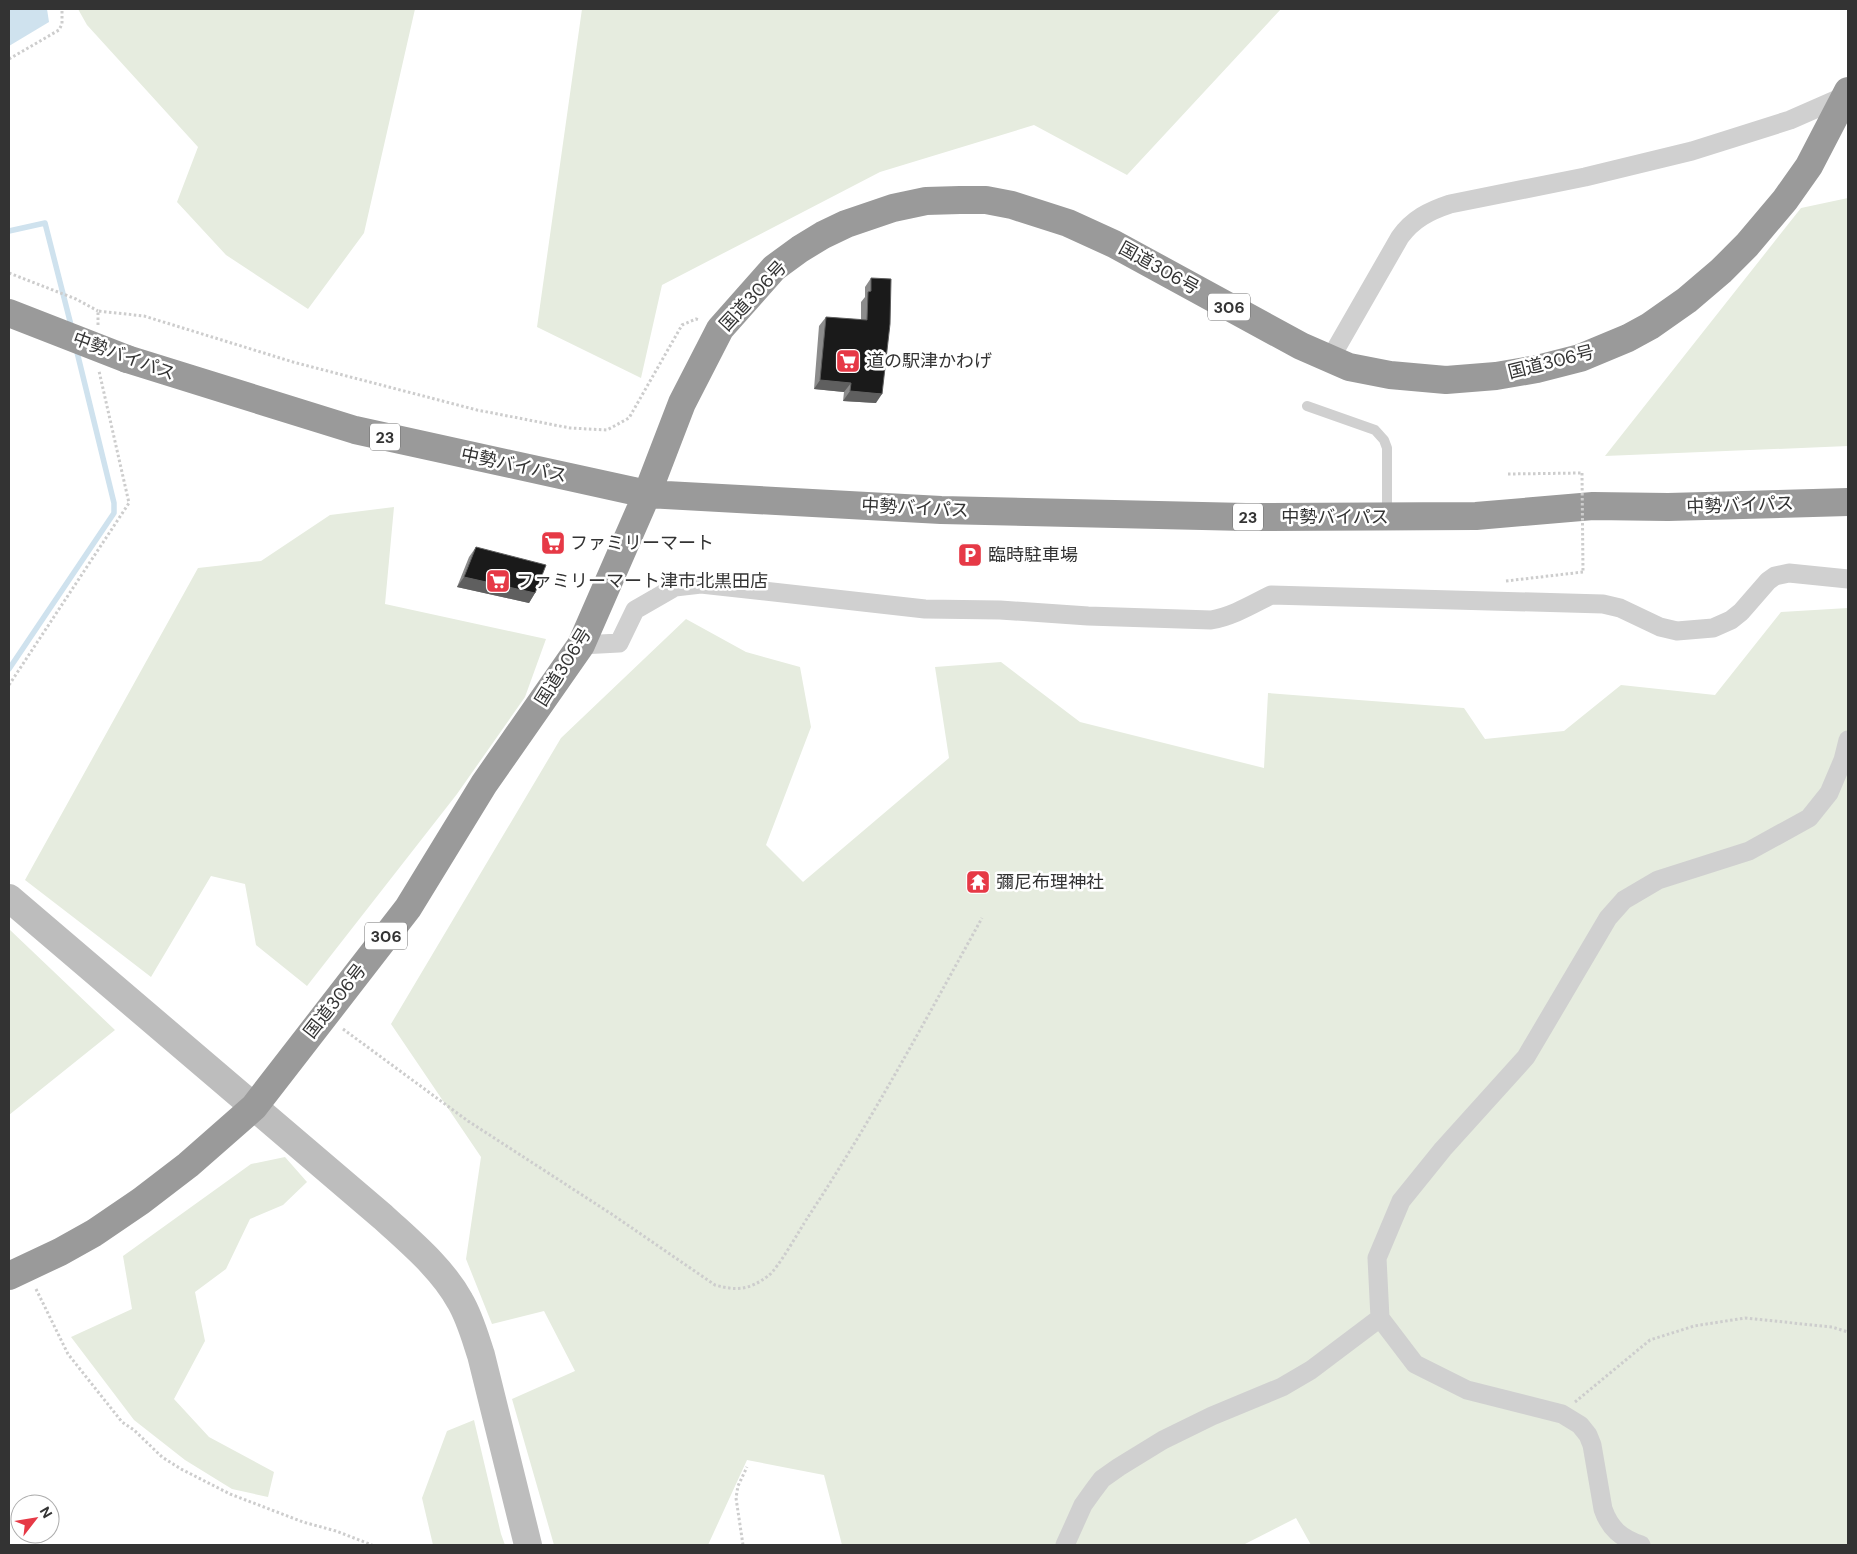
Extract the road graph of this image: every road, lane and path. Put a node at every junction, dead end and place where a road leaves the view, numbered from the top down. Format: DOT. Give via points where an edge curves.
graph roads {
  1 [pos="62,9"];
  2 [pos="9,59"];
  3 [pos="1847,93"];
  4 [pos="9,273"];
  5 [pos="98,311"];
  6 [pos="9,313"];
  7 [pos="98,329"];
  8 [pos="720,330"];
  9 [pos="1330,360"];
  10 [pos="98,364"];
  11 [pos="1308,406"];
  12 [pos="1508,474"];
  13 [pos="647,494"];
  14 [pos="1848,502"];
  15 [pos="1387,516"];
  16 [pos="1848,579"];
  17 [pos="1500,582"];
  18 [pos="581,645"];
  19 [pos="9,685"];
  20 [pos="1848,740"];
  21 [pos="9,898"];
  22 [pos="982,918"];
  23 [pos="325,1014"];
  24 [pos="254,1107"];
  25 [pos="17,1272"];
  26 [pos="1380,1318"];
  27 [pos="1848,1332"];
  28 [pos="1562,1414"];
  29 [pos="747,1467"];
  30 [pos="372,1545"];
  31 [pos="528,1545"];
  32 [pos="743,1545"];
  33 [pos="1065,1545"];
  34 [pos="1641,1545"];
  1 -- 2 [label="path" via="62,24 58,30"];
  3 -- 9 [label="street" via="1790,120 1692,151 1429,211 1408,226 1400,237"];
  3 -- 9 [label="highway, 国道306号 / 306" via="1809,166 1747,246 1687,300 1628,338 1580,358 1538,369 1446,380 1369,371"];
  4 -- 5 [label="path"];
  5 -- 7 [label="path"];
  5 -- 8 [label="path" via="144,316 293,362 477,410 570,428 607,430 630,418 682,325 696,319"];
  6 -- 13 [label="highway, 中勢バイパス / 23, bridge" via="127,359 355,430"];
  8 -- 9 [label="highway, 国道306号 / 306" via="774,268 823,235 893,208 926,201 986,200 1038,212 1114,244"];
  8 -- 13 [label="highway, 国道306号 / 306" via="682,403"];
  10 -- 19 [label="path" via="129,503"];
  11 -- 15 [label="lane" via="1375,430 1380,435 1386,448"];
  12 -- 17 [label="path, bridge" via="1582,473 1583,572"];
  13 -- 15 [label="highway, 中勢バイパス / 23" via="941,510 1236,517"];
  13 -- 18 [label="highway, 国道306号 / 306"];
  14 -- 15 [label="highway, 中勢バイパス / 23" via="1593,506 1476,516"];
  16 -- 18 [label="street" via="1789,574 1775,576 1731,620 1713,628 1677,631 1603,604 1271,595 1224,618 1210,620 925,608 701,584 675,587 635,610 619,643"];
  18 -- 23 [label="highway, 国道306号 / 306" via="484,784 408,908"];
  20 -- 26 [label="street" via="1829,794 1809,818 1749,850 1658,880 1624,900 1608,918 1526,1057 1401,1201 1377,1258"];
  21 -- 24 [label="street"];
  22 -- 23 [label="path" via="895,1076 834,1178 770,1275 752,1286 733,1290 715,1285 468,1121"];
  23 -- 24 [label="highway, 国道306号 / 306"];
  24 -- 25 [label="highway, 国道306号 / 306" via="141,1201 60,1252"];
  24 -- 31 [label="street" via="421,1252 460,1301 481,1355"];
  25 -- 30 [label="path" via="68,1354 122,1422 162,1457 230,1494"];
  26 -- 28 [label="street" via="1416,1364 1466,1390"];
  26 -- 33 [label="street" via="1311,1370 1282,1387 1163,1440 1119,1467 1102,1480 1083,1505"];
  27 -- 28 [label="path" via="1832,1327 1746,1318 1694,1326 1650,1340"];
  28 -- 34 [label="street" via="1580,1425 1588,1435 1606,1519 1615,1532"];
  29 -- 32 [label="path" via="736,1498"];
}
